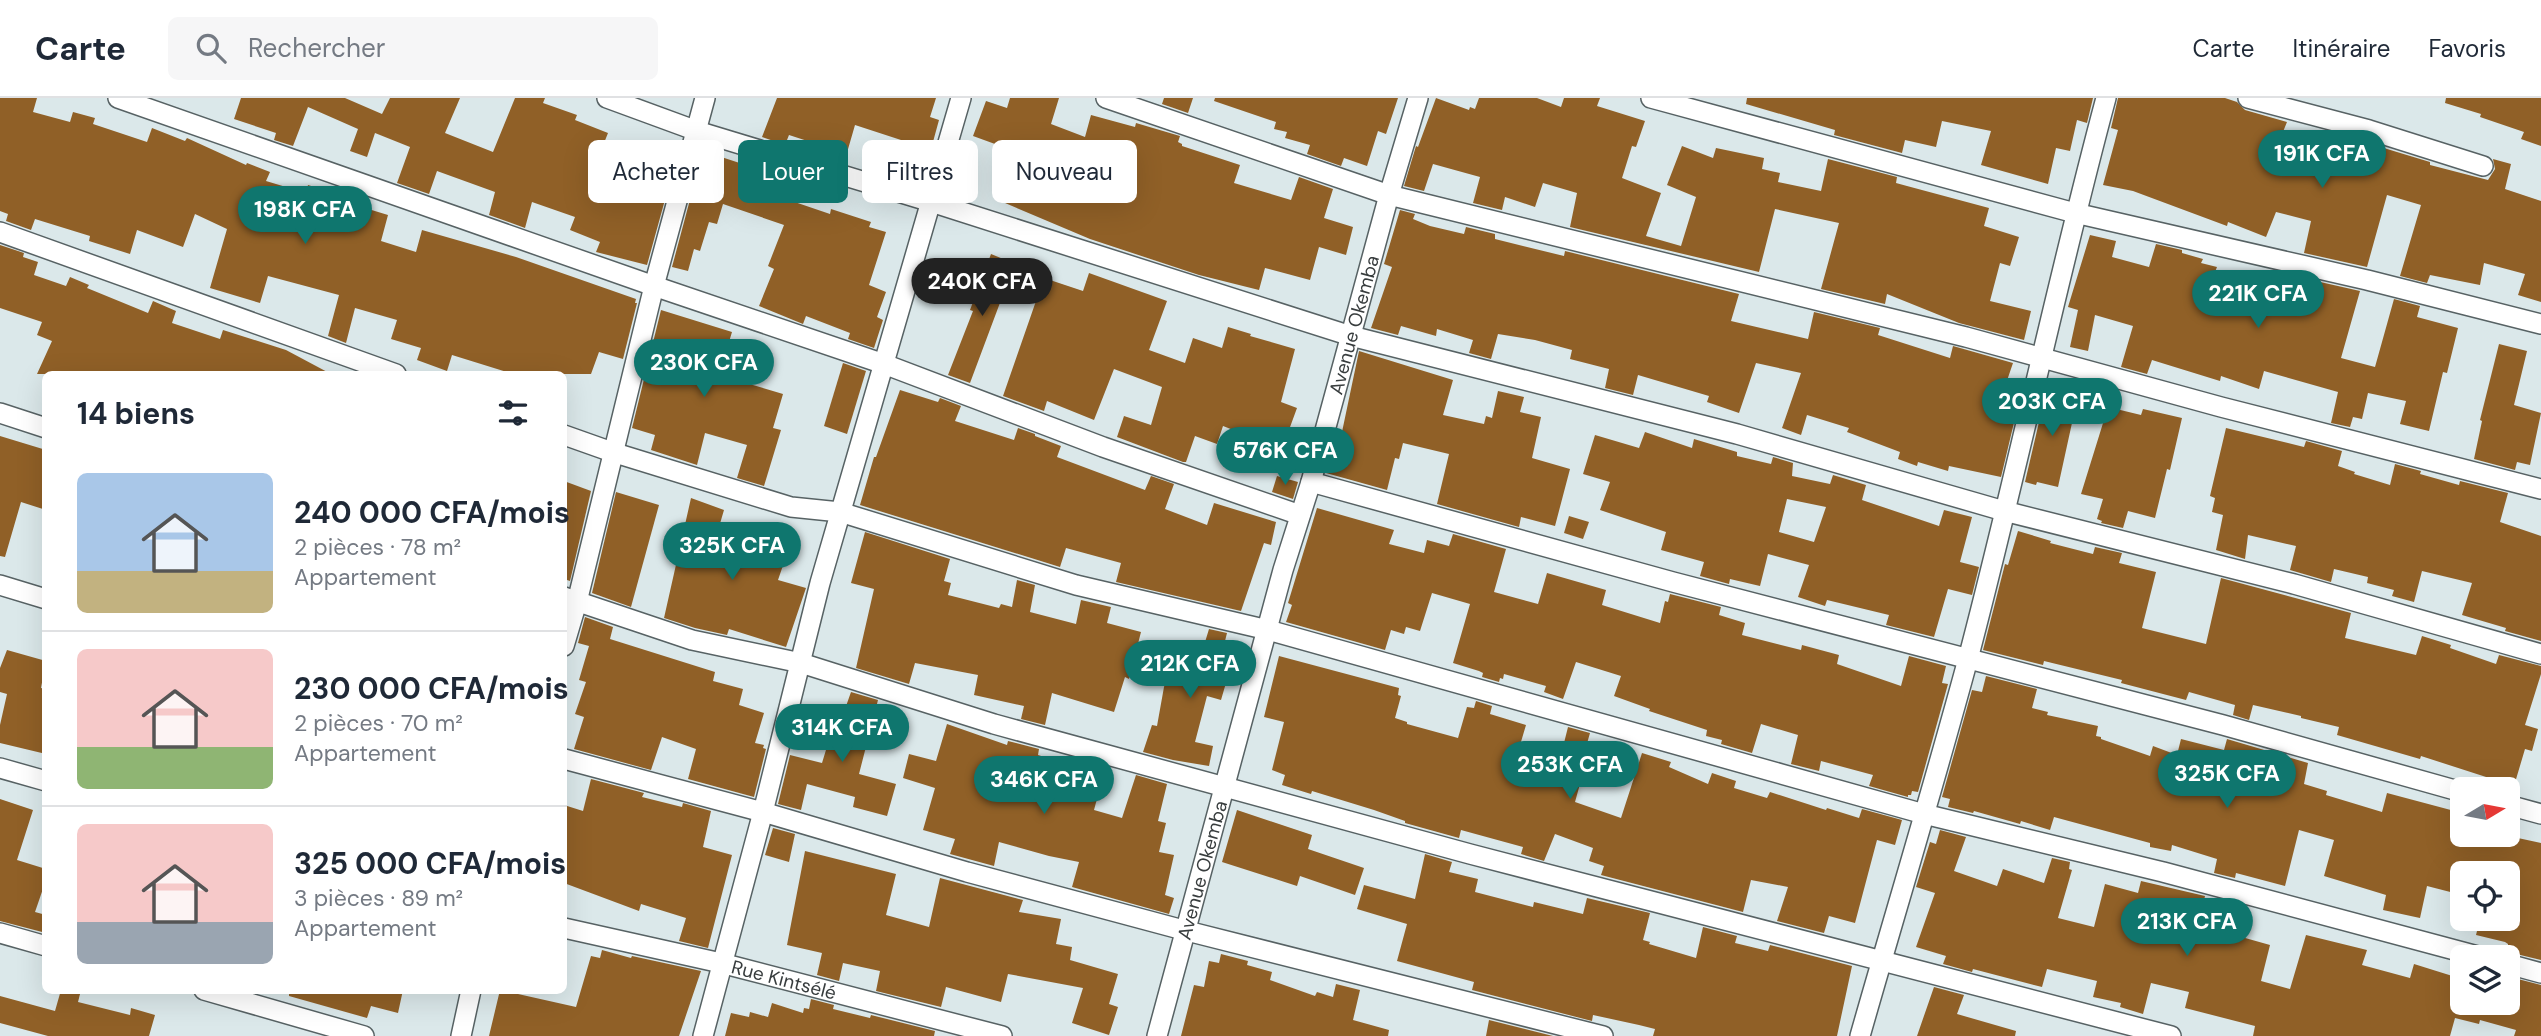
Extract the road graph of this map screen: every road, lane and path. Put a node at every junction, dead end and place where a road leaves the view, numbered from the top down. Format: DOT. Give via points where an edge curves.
graph roads {
  1 [pos="118,98"];
  2 [pos="607,98"];
  3 [pos="705,98"];
  4 [pos="961,98"];
  5 [pos="1107,98"];
  6 [pos="1418,98"];
  7 [pos="1651,98"];
  8 [pos="2106,98"];
  9 [pos="2248,98"];
  10 [pos="697,131"];
  11 [pos="949,140"];
  12 [pos="2483,166"];
  13 [pos="862,181"];
  14 [pos="1389,195"];
  15 [pos="931,203"];
  16 [pos="934,203"];
  17 [pos="2075,213"];
  18 [pos="0,232"];
  19 [pos="654,286"];
  20 [pos="2541,324"];
  21 [pos="1352,336"];
  22 [pos="2042,358"];
  23 [pos="884,364"];
  24 [pos="388,371"];
  25 [pos="0,413"];
  26 [pos="42,427"];
  27 [pos="567,436"];
  28 [pos="612,452"];
  29 [pos="1311,482"];
  30 [pos="2541,489"];
  31 [pos="2004,511"];
  32 [pos="840,512"];
  33 [pos="1300,515"];
  34 [pos="0,585"];
  35 [pos="42,598"];
  36 [pos="570,599"];
  37 [pos="567,622"];
  38 [pos="1268,630"];
  39 [pos="2541,654"];
  40 [pos="1968,657"];
  41 [pos="801,663"];
  42 [pos="567,760"];
  43 [pos="0,768"];
  44 [pos="42,780"];
  45 [pos="1226,787"];
  46 [pos="2450,789"];
  47 [pos="2520,808"];
  48 [pos="763,812"];
  49 [pos="1924,814"];
  50 [pos="2541,814"];
  51 [pos="567,929"];
  52 [pos="1186,931"];
  53 [pos="0,933"];
  54 [pos="42,945"];
  55 [pos="2450,949"];
  56 [pos="1881,961"];
  57 [pos="721,963"];
  58 [pos="2520,967"];
  59 [pos="2541,973"];
  60 [pos="218,994"];
  61 [pos="470,994"];
  62 [pos="364,1036"];
  63 [pos="461,1036"];
  64 [pos="703,1036"];
  65 [pos="1002,1036"];
  66 [pos="1157,1036"];
  67 [pos="1603,1036"];
  68 [pos="1860,1036"];
  69 [pos="2171,1036"];
  1 -- 19 [label="street"];
  2 -- 10 [label="street"];
  3 -- 10 [label="street"];
  4 -- 11 [label="street"];
  5 -- 14 [label="street"];
  6 -- 14 [label="street, Avenue Okemba"];
  7 -- 17 [label="street"];
  8 -- 17 [label="street"];
  9 -- 12 [label="street"];
  10 -- 13 [label="street"];
  10 -- 19 [label="street"];
  14 -- 21 [label="street, Avenue Okemba"];
  14 -- 22 [label="street"];
  15 -- 23 [label="street"];
  16 -- 21 [label="street"];
  17 -- 20 [label="street"];
  17 -- 22 [label="street"];
  18 -- 24 [label="street"];
  19 -- 23 [label="street"];
  19 -- 28 [label="street"];
  21 -- 29 [label="street, Avenue Okemba"];
  21 -- 31 [label="street" via="1737,435"];
  22 -- 30 [label="street"];
  22 -- 31 [label="street"];
  23 -- 32 [label="street"];
  23 -- 33 [label="street"];
  25 -- 26 [label="street"];
  27 -- 28 [label="street"];
  28 -- 32 [label="street" via="792,508"];
  28 -- 36 [label="street"];
  29 -- 33 [label="street, Avenue Okemba"];
  29 -- 40 [label="street"];
  31 -- 39 [label="street" via="2294,584"];
  31 -- 40 [label="street"];
  32 -- 38 [label="street" via="1076,585"];
  32 -- 41 [label="street"];
  33 -- 38 [label="street, Avenue Okemba"];
  34 -- 35 [label="street"];
  36 -- 37 [label="street"];
  36 -- 41 [label="street" via="692,639"];
  38 -- 45 [label="street, Avenue Okemba"];
  38 -- 49 [label="street"];
  40 -- 46 [label="street"];
  40 -- 49 [label="street"];
  41 -- 45 [label="street" via="995,724"];
  41 -- 48 [label="street"];
  42 -- 48 [label="street"];
  43 -- 44 [label="street"];
  45 -- 52 [label="street, Avenue Okemba"];
  45 -- 56 [label="street"];
  47 -- 50 [label="street"];
  48 -- 52 [label="street"];
  48 -- 57 [label="street"];
  49 -- 55 [label="street"];
  49 -- 56 [label="street"];
  51 -- 57 [label="street, Rue Kintsélé"];
  52 -- 66 [label="street, Avenue Okemba"];
  52 -- 67 [label="street"];
  53 -- 54 [label="street"];
  56 -- 68 [label="street"];
  56 -- 69 [label="street"];
  57 -- 64 [label="street"];
  57 -- 65 [label="street, Rue Kintsélé"];
  58 -- 59 [label="street"];
  60 -- 62 [label="street"];
  61 -- 63 [label="street"];
}
